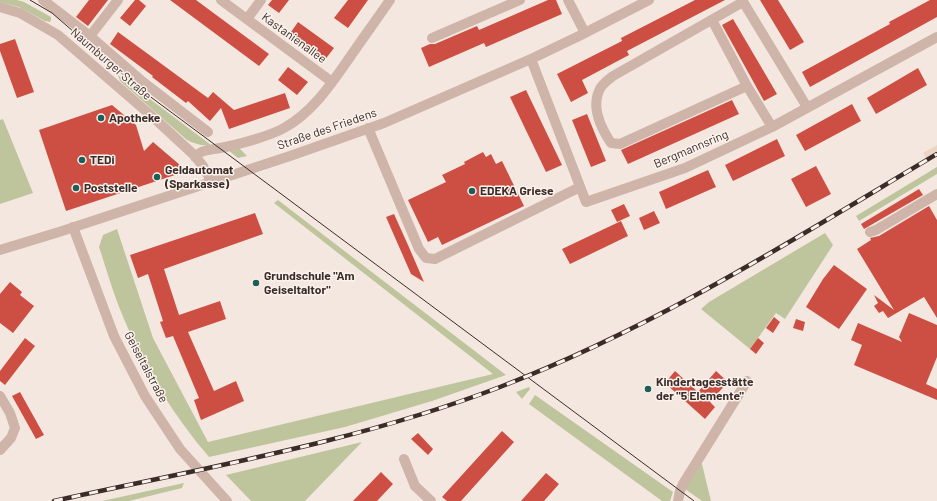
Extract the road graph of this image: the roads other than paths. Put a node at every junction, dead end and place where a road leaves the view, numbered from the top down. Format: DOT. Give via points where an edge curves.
graph roads {
  1 [pos="43,0"];
  2 [pos="118,0"];
  3 [pos="221,0"];
  4 [pos="261,0"];
  5 [pos="390,0"];
  6 [pos="520,0"];
  7 [pos="568,0"];
  8 [pos="650,0"];
  9 [pos="743,1"];
  10 [pos="0,7"];
  11 [pos="247,19"];
  12 [pos="712,20"];
  13 [pos="585,33"];
  14 [pos="90,36"];
  15 [pos="937,36"];
  16 [pos="432,38"];
  17 [pos="530,58"];
  18 [pos="332,82"];
  19 [pos="747,86"];
  20 [pos="807,107"];
  21 [pos="772,127"];
  22 [pos="368,128"];
  23 [pos="208,132"];
  24 [pos="195,157"];
  25 [pos="211,181"];
  26 [pos="580,187"];
  27 [pos="937,194"];
  28 [pos="73,227"];
  29 [pos="870,232"];
  30 [pos="0,250"];
  31 [pos="747,381"];
  32 [pos="0,396"];
  33 [pos="0,450"];
  34 [pos="404,459"];
  35 [pos="227,501"];
  36 [pos="431,501"];
  37 [pos="678,501"];
  1 -- 14 [label="street, Naumburger Straße"];
  2 -- 14 [label="street"];
  3 -- 11 [label="street, Kastanienallee"];
  4 -- 11 [label="street"];
  5 -- 18 [label="street"];
  6 -- 16 [label="street"];
  7 -- 13 [label="street"];
  8 -- 13 [label="street, Straße des Friedens"];
  9 -- 12 [label="street"];
  9 -- 20 [label="street"];
  10 -- 24 [label="street, Naumburger Straße" via="20,13 58,35"];
  11 -- 18 [label="street, Kastanienallee"];
  12 -- 19 [label="street"];
  12 -- 19 [label="street" via="613,76 602,86 596,107 603,131 611,143 620,144"];
  13 -- 17 [label="street, Straße des Friedens"];
  14 -- 23 [label="street, Naumburger Straße" via="143,82"];
  15 -- 20 [label="street, Bergmannsring"];
  17 -- 22 [label="street, Straße des Friedens"];
  17 -- 26 [label="street, Bergmannsring"];
  18 -- 24 [label="street" via="313,106 284,129 206,150"];
  19 -- 21 [label="street"];
  20 -- 21 [label="street, Bergmannsring"];
  21 -- 26 [label="street, Bergmannsring" via="685,168 586,202"];
  22 -- 25 [label="street, Straße des Friedens"];
  22 -- 26 [label="street" via="419,249 426,258 435,259"];
  24 -- 25 [label="street, Naumburger Straße"];
  25 -- 28 [label="street, Straße des Friedens"];
  27 -- 29 [label="street"];
  28 -- 30 [label="street, Straße des Friedens"];
  28 -- 35 [label="street, Geiseltalstraße" via="114,336 145,396 180,449"];
  31 -- 37 [label="street" via="683,484"];
  32 -- 33 [label="street" via="16,428"];
  34 -- 36 [label="street" via="415,486"];
}
